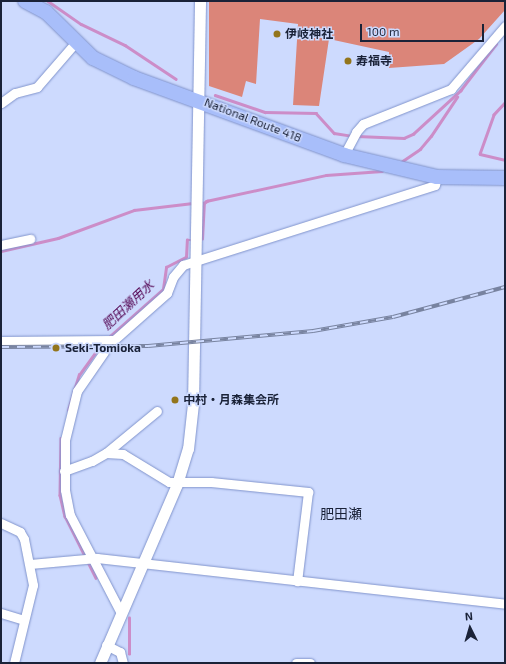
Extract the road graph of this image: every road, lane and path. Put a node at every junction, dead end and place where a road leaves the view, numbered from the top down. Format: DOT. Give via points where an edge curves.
graph roads {
  1 [pos="25,1"];
  2 [pos="200,1"];
  3 [pos="505,26"];
  4 [pos="76,42"];
  5 [pos="198,99"];
  6 [pos="1,102"];
  7 [pos="344,155"];
  8 [pos="437,177"];
  9 [pos="505,178"];
  10 [pos="30,239"];
  11 [pos="1,245"];
  12 [pos="194,260"];
  13 [pos="1,341"];
  14 [pos="104,352"];
  15 [pos="156,411"];
  16 [pos="106,453"];
  17 [pos="64,471"];
  18 [pos="177,484"];
  19 [pos="1,523"];
  20 [pos="91,558"];
  21 [pos="30,564"];
  22 [pos="141,564"];
  23 [pos="297,581"];
  24 [pos="505,604"];
  25 [pos="1,613"];
  26 [pos="121,613"];
  27 [pos="24,620"];
  28 [pos="106,645"];
  29 [pos="14,663"];
  30 [pos="100,663"];
  31 [pos="123,663"];
  32 [pos="296,663"];
  33 [pos="310,663"];
  1 -- 4 [label="highway, National Route 418" via="46,12"];
  2 -- 5 [label="street"];
  3 -- 7 [label="street" via="452,89 363,124"];
  4 -- 5 [label="highway, National Route 418" via="93,58 134,78"];
  4 -- 6 [label="street" via="37,87 15,93"];
  5 -- 7 [label="highway, National Route 418"];
  5 -- 12 [label="street"];
  7 -- 8 [label="highway, National Route 418"];
  8 -- 9 [label="highway, National Route 418"];
  8 -- 12 [label="street" via="435,185"];
  10 -- 11 [label="street"];
  12 -- 13 [label="street" via="183,265 173,277 166,292 114,340"];
  12 -- 18 [label="street" via="192,424 188,449"];
  14 -- 17 [label="street" via="78,391 66,440"];
  15 -- 16 [label="street"];
  16 -- 17 [label="street" via="92,462"];
  16 -- 18 [label="street" via="123,454 157,476"];
  17 -- 20 [label="street" via="70,515"];
  18 -- 22 [label="street"];
  18 -- 23 [label="street" via="211,482 308,492"];
  19 -- 21 [label="street" via="20,532 28,549"];
  20 -- 21 [label="street"];
  20 -- 22 [label="street"];
  20 -- 26 [label="street"];
  21 -- 27 [label="street" via="33,585"];
  22 -- 23 [label="street"];
  22 -- 26 [label="street"];
  23 -- 24 [label="street"];
  25 -- 27 [label="street"];
  26 -- 28 [label="street"];
  27 -- 29 [label="street"];
  28 -- 30 [label="street"];
  28 -- 31 [label="street" via="120,652"];
  32 -- 33 [label="street"];
}
